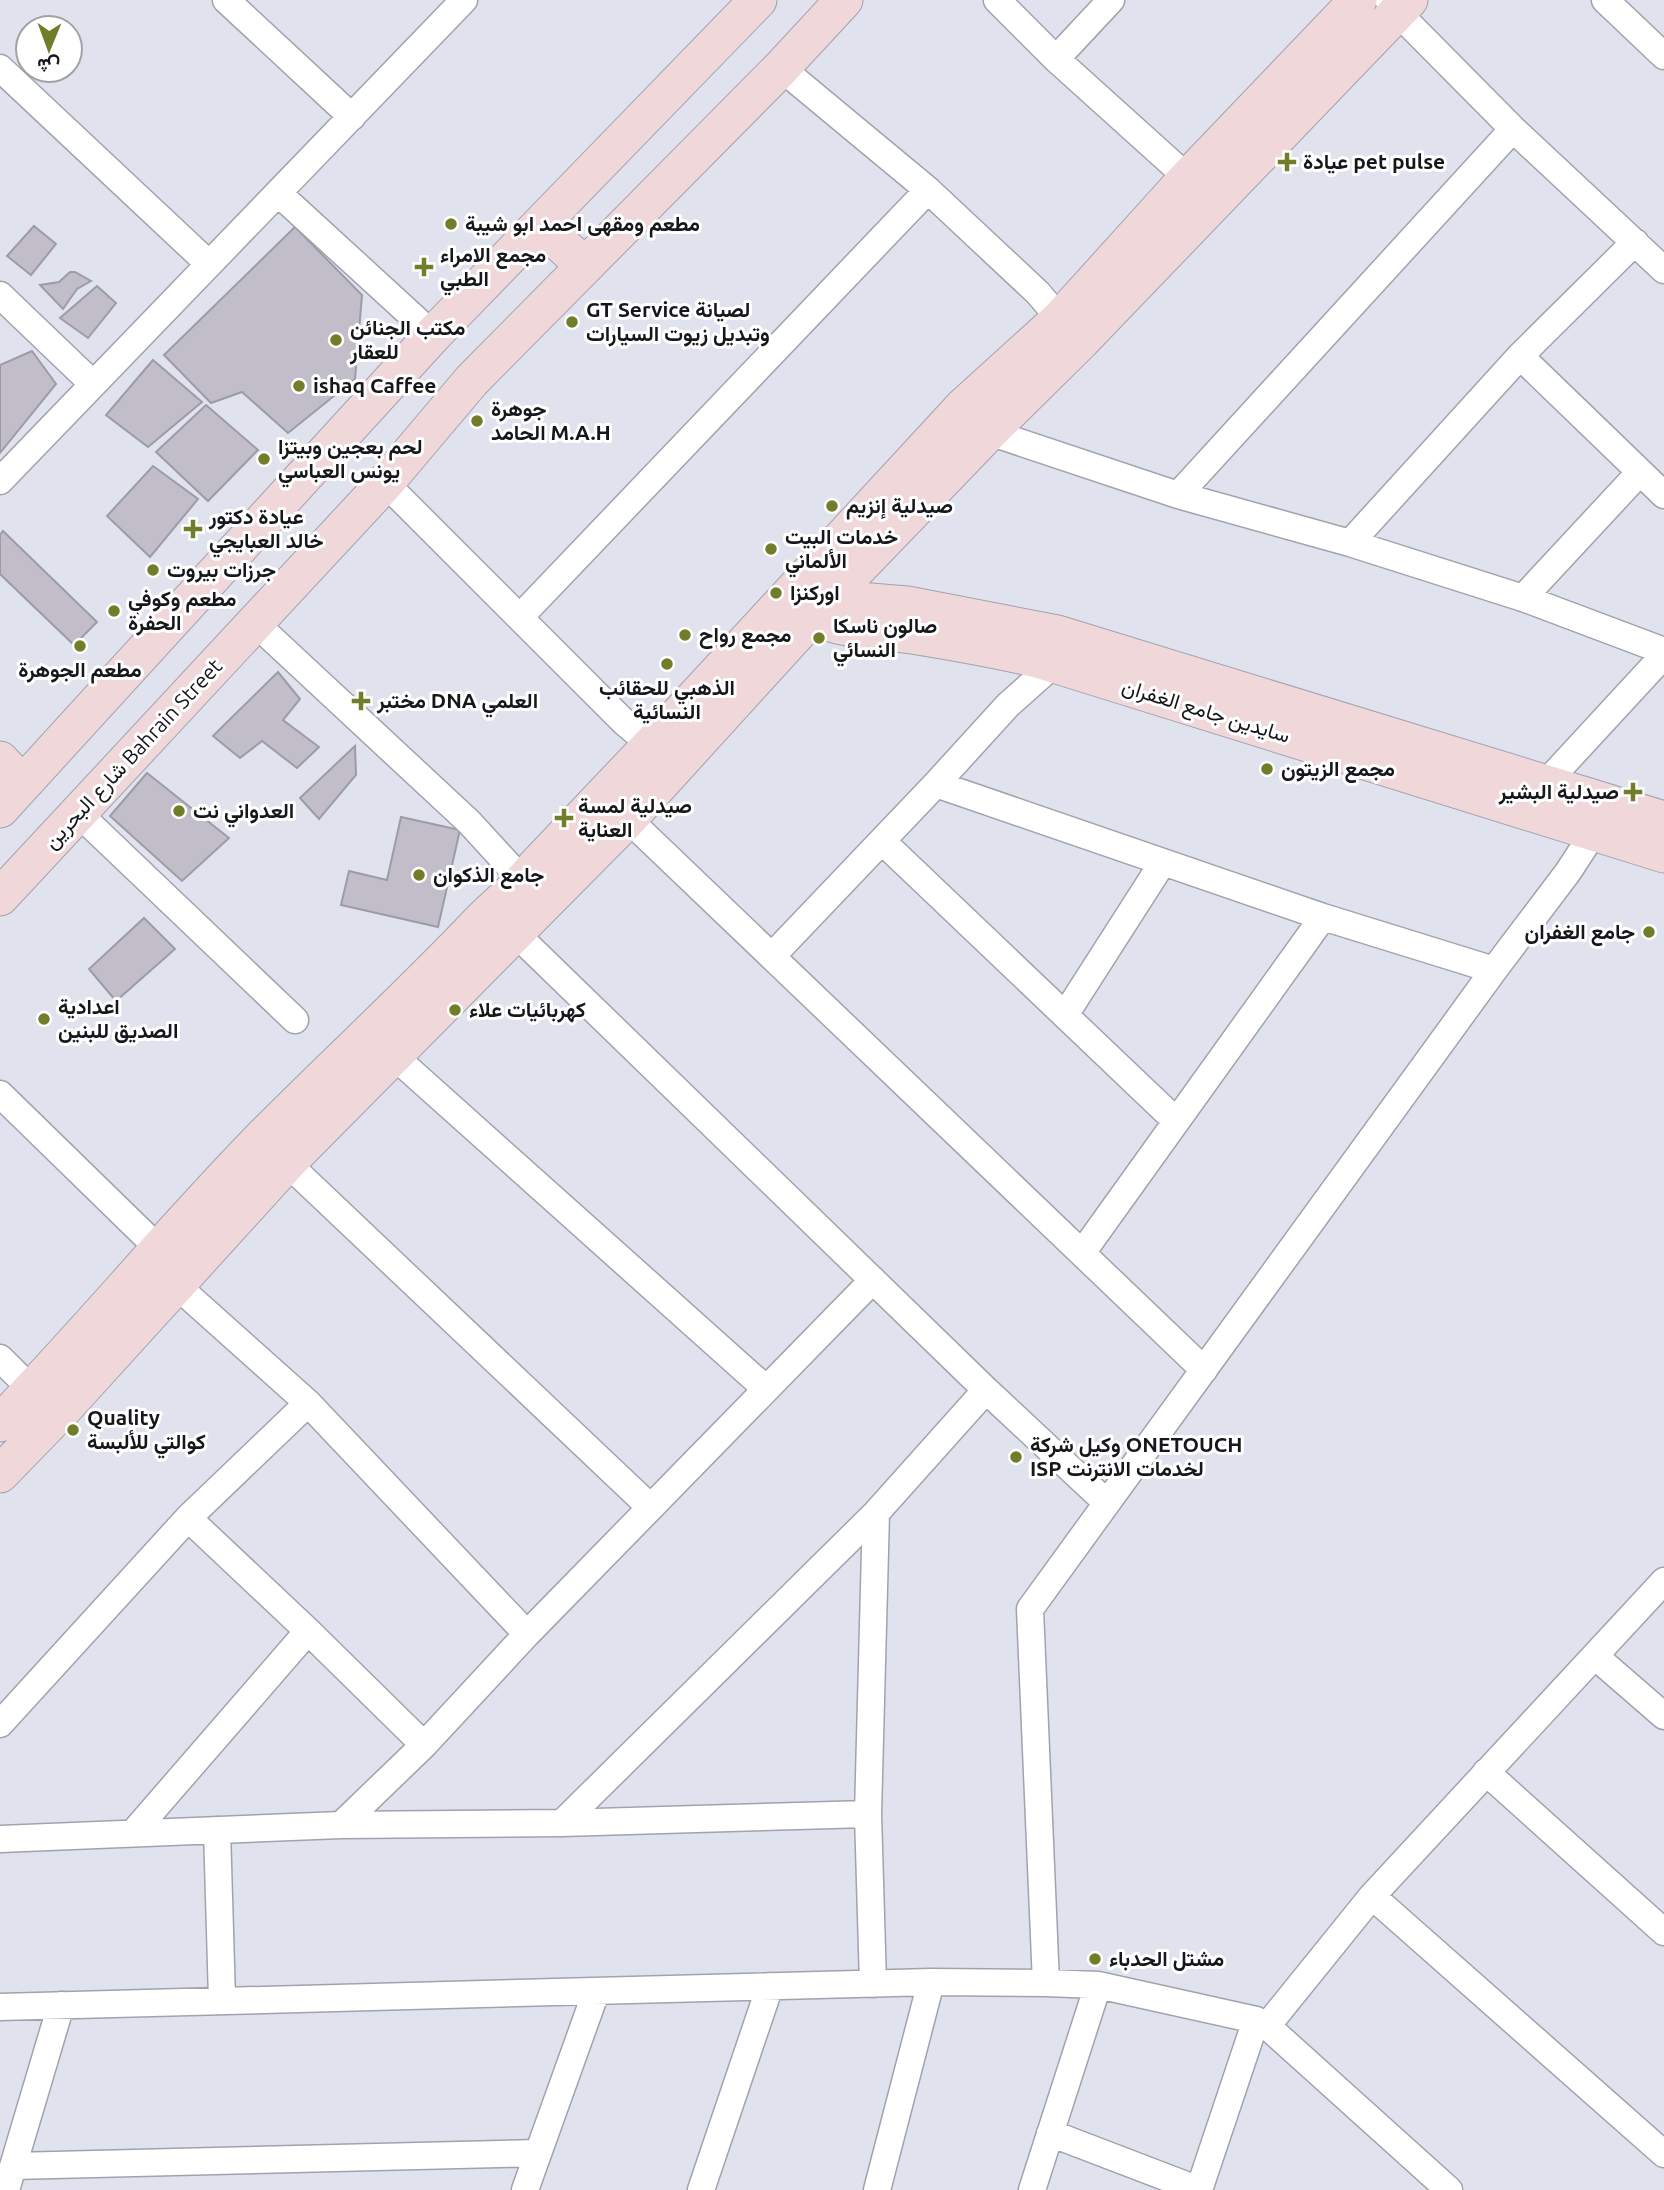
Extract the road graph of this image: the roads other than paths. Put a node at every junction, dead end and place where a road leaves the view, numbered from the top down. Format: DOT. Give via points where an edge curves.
graph roads {
  1 [pos="226,0"];
  2 [pos="464,0"];
  3 [pos="758,0"];
  4 [pos="844,0"];
  5 [pos="997,0"];
  6 [pos="1111,0"];
  7 [pos="1358,0"];
  8 [pos="1398,4"];
  9 [pos="1623,6"];
  10 [pos="1664,56"];
  11 [pos="1056,59"];
  12 [pos="0,68"];
  13 [pos="781,68"];
  14 [pos="1284,78"];
  15 [pos="1309,104"];
  16 [pos="352,117"];
  17 [pos="1513,129"];
  18 [pos="1188,178"];
  19 [pos="928,190"];
  20 [pos="278,193"];
  21 [pos="540,226"];
  22 [pos="1634,242"];
  23 [pos="209,264"];
  24 [pos="585,266"];
  25 [pos="1664,270"];
  26 [pos="0,296"];
  27 [pos="1060,319"];
  28 [pos="433,335"];
  29 [pos="1520,356"];
  30 [pos="93,384"];
  31 [pos="989,432"];
  32 [pos="1640,472"];
  33 [pos="0,481"];
  34 [pos="384,483"];
  35 [pos="1178,495"];
  36 [pos="1664,495"];
  37 [pos="1350,543"];
  38 [pos="809,597"];
  39 [pos="1523,598"];
  40 [pos="520,617"];
  41 [pos="255,623"];
  42 [pos="1664,653"];
  43 [pos="1054,664"];
  44 [pos="651,745"];
  45 [pos="8,784"];
  46 [pos="936,784"];
  47 [pos="1545,784"];
  48 [pos="78,813"];
  49 [pos="628,820"];
  50 [pos="1664,820"];
  51 [pos="1594,832"];
  52 [pos="882,841"];
  53 [pos="1664,854"];
  54 [pos="1163,862"];
  55 [pos="524,882"];
  56 [pos="0,897"];
  57 [pos="1323,916"];
  58 [pos="514,933"];
  59 [pos="772,956"];
  60 [pos="1494,970"];
  61 [pos="446,982"];
  62 [pos="1065,1015"];
  63 [pos="295,1020"];
  64 [pos="395,1057"];
  65 [pos="0,1094"];
  66 [pos="1176,1121"];
  67 [pos="287,1164"];
  68 [pos="160,1250"];
  69 [pos="1082,1253"];
  70 [pos="873,1280"];
  71 [pos="176,1285"];
  72 [pos="0,1358"];
  73 [pos="1204,1370"];
  74 [pos="765,1388"];
  75 [pos="32,1390"];
  76 [pos="986,1390"];
  77 [pos="308,1404"];
  78 [pos="0,1423"];
  79 [pos="0,1474"];
  80 [pos="1107,1503"];
  81 [pos="650,1507"];
  82 [pos="876,1513"];
  83 [pos="187,1518"];
  84 [pos="1664,1581"];
  85 [pos="308,1631"];
  86 [pos="527,1634"];
  87 [pos="1596,1657"];
  88 [pos="1664,1716"];
  89 [pos="0,1724"];
  90 [pos="424,1745"];
  91 [pos="1486,1772"];
  92 [pos="868,1814"];
  93 [pos="562,1823"];
  94 [pos="341,1825"];
  95 [pos="217,1830"];
  96 [pos="133,1833"];
  97 [pos="0,1839"];
  98 [pos="1372,1896"];
  99 [pos="1664,1932"];
  100 [pos="931,1982"];
  101 [pos="1046,1983"];
  102 [pos="873,1984"];
  103 [pos="1098,1985"];
  104 [pos="769,1986"];
  105 [pos="596,1992"];
  106 [pos="222,1999"];
  107 [pos="61,2004"];
  108 [pos="0,2007"];
  109 [pos="1261,2023"];
  110 [pos="1050,2133"];
  111 [pos="538,2153"];
  112 [pos="1664,2154"];
  113 [pos="9,2178"];
  114 [pos="1209,2184"];
  115 [pos="525,2190"];
  116 [pos="701,2190"];
  117 [pos="877,2190"];
  118 [pos="1032,2190"];
  119 [pos="1449,2190"];
  1 -- 16 [label="street"];
  2 -- 16 [label="street"];
  3 -- 21 [label="street"];
  4 -- 13 [label="street, شارع البحرين Bahrain Street"];
  5 -- 11 [label="street"];
  6 -- 11 [label="street"];
  7 -- 14 [label="street"];
  8 -- 15 [label="street"];
  8 -- 17 [label="street"];
  9 -- 10 [label="street"];
  11 -- 18 [label="street"];
  12 -- 23 [label="street"];
  13 -- 19 [label="street"];
  13 -- 24 [label="street, شارع البحرين Bahrain Street"];
  14 -- 15 [label="street"];
  14 -- 18 [label="street"];
  15 -- 31 [label="street"];
  16 -- 20 [label="street"];
  17 -- 22 [label="street"];
  17 -- 35 [label="street"];
  18 -- 27 [label="street"];
  19 -- 27 [label="street"];
  19 -- 40 [label="street"];
  20 -- 23 [label="street"];
  20 -- 28 [label="street"];
  21 -- 24 [label="street"];
  21 -- 28 [label="street"];
  22 -- 25 [label="street"];
  22 -- 29 [label="street"];
  23 -- 30 [label="street"];
  24 -- 34 [label="street, شارع البحرين Bahrain Street" via="472,380"];
  26 -- 30 [label="street"];
  27 -- 38 [label="street" via="963,407"];
  28 -- 45 [label="street"];
  29 -- 32 [label="street"];
  29 -- 37 [label="street"];
  30 -- 33 [label="street"];
  31 -- 35 [label="street"];
  31 -- 38 [label="street"];
  32 -- 36 [label="street"];
  32 -- 39 [label="street"];
  34 -- 40 [label="street"];
  34 -- 41 [label="street, شارع البحرين Bahrain Street"];
  35 -- 37 [label="street"];
  37 -- 39 [label="street"];
  38 -- 43 [label="street, سايدين جامع الغفران" via="848,628 998,649"];
  38 -- 44 [label="street"];
  38 -- 47 [label="street, سايدين جامع الغفران" via="907,605 1057,634"];
  38 -- 49 [label="street"];
  39 -- 42 [label="street"];
  40 -- 44 [label="street"];
  41 -- 48 [label="street, شارع البحرين Bahrain Street"];
  41 -- 55 [label="street" via="469,822"];
  42 -- 47 [label="street"];
  43 -- 46 [label="street" via="1008,705"];
  43 -- 51 [label="street, سايدين جامع الغفران"];
  44 -- 55 [label="street"];
  46 -- 52 [label="street"];
  46 -- 54 [label="street"];
  47 -- 50 [label="street, سايدين جامع الغفران"];
  48 -- 56 [label="street, شارع البحرين Bahrain Street"];
  48 -- 63 [label="street"];
  49 -- 58 [label="street"];
  49 -- 59 [label="street"];
  51 -- 53 [label="street, سايدين جامع الغفران"];
  51 -- 60 [label="street"];
  52 -- 59 [label="street"];
  52 -- 62 [label="street"];
  54 -- 57 [label="street"];
  54 -- 62 [label="street"];
  55 -- 61 [label="street" via="481,921"];
  57 -- 60 [label="street"];
  57 -- 66 [label="street"];
  58 -- 61 [label="street"];
  58 -- 70 [label="street"];
  59 -- 69 [label="street"];
  60 -- 73 [label="street"];
  61 -- 64 [label="street"];
  61 -- 68 [label="street" via="262,1139"];
  62 -- 66 [label="street"];
  64 -- 67 [label="street"];
  64 -- 74 [label="street"];
  65 -- 68 [label="street"];
  66 -- 69 [label="street"];
  67 -- 71 [label="street"];
  67 -- 81 [label="street"];
  68 -- 75 [label="street"];
  69 -- 73 [label="street"];
  70 -- 74 [label="street"];
  70 -- 76 [label="street"];
  71 -- 77 [label="street"];
  71 -- 79 [label="street"];
  72 -- 75 [label="street"];
  73 -- 80 [label="street"];
  74 -- 81 [label="street"];
  75 -- 78 [label="street"];
  76 -- 80 [label="street"];
  76 -- 82 [label="street"];
  77 -- 83 [label="street"];
  77 -- 86 [label="street"];
  80 -- 101 [label="street" via="1030,1609"];
  81 -- 86 [label="street"];
  82 -- 92 [label="street"];
  82 -- 93 [label="street"];
  83 -- 85 [label="street"];
  83 -- 89 [label="street"];
  84 -- 87 [label="street"];
  85 -- 90 [label="street"];
  85 -- 96 [label="street"];
  86 -- 90 [label="street"];
  87 -- 88 [label="street"];
  87 -- 91 [label="street"];
  90 -- 94 [label="street"];
  91 -- 98 [label="street"];
  91 -- 99 [label="street"];
  92 -- 93 [label="street"];
  92 -- 102 [label="street"];
  93 -- 94 [label="street"];
  94 -- 95 [label="street"];
  95 -- 96 [label="street"];
  95 -- 106 [label="street"];
  96 -- 97 [label="street"];
  98 -- 109 [label="street"];
  98 -- 112 [label="street"];
  100 -- 101 [label="street"];
  100 -- 102 [label="street"];
  100 -- 117 [label="street"];
  101 -- 103 [label="street"];
  102 -- 104 [label="street"];
  103 -- 109 [label="street"];
  103 -- 110 [label="street"];
  104 -- 105 [label="street"];
  104 -- 116 [label="street"];
  105 -- 106 [label="street"];
  105 -- 111 [label="street"];
  106 -- 107 [label="street"];
  107 -- 108 [label="street"];
  107 -- 113 [label="street"];
  109 -- 114 [label="street"];
  109 -- 119 [label="street"];
  110 -- 114 [label="street" via="1199,2190"];
  110 -- 118 [label="street"];
  111 -- 113 [label="street"];
  111 -- 115 [label="street"];
}
